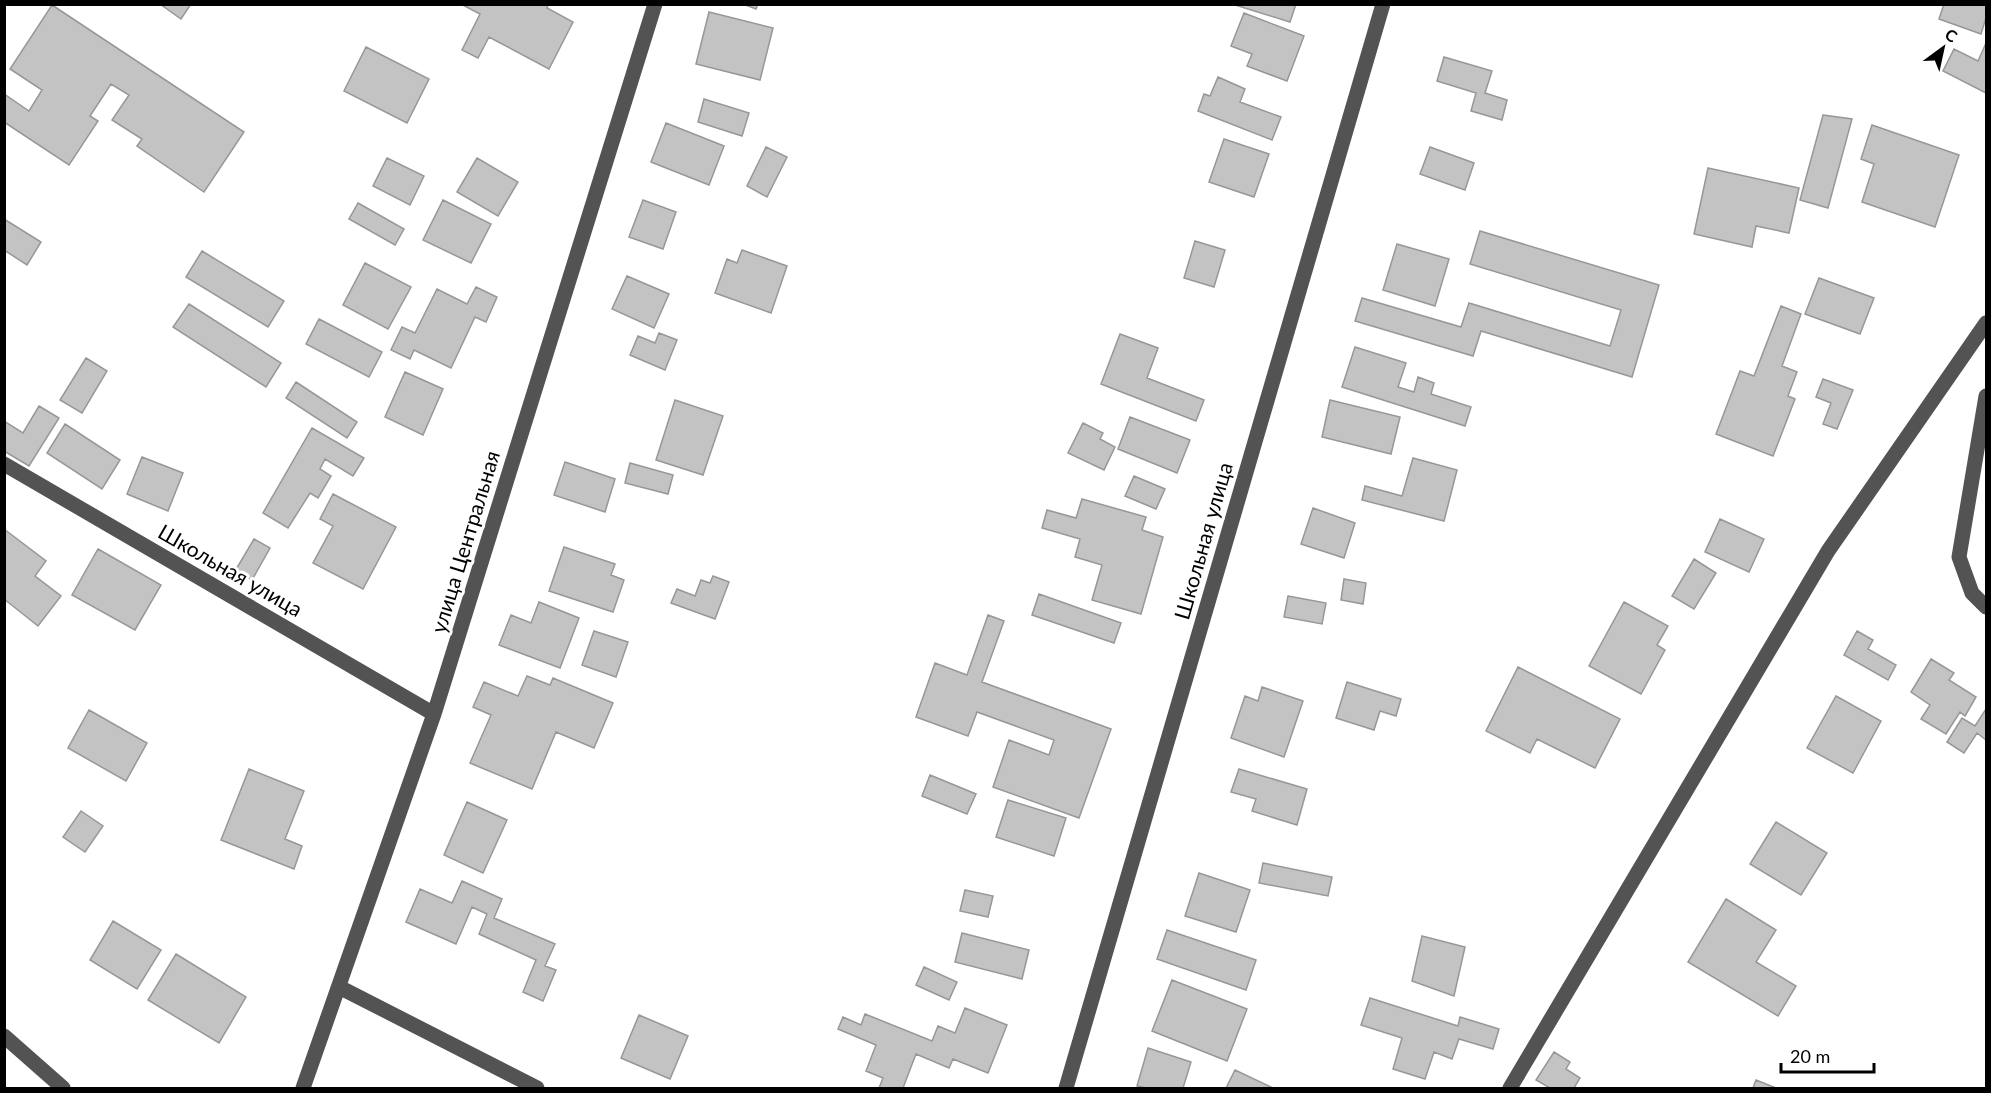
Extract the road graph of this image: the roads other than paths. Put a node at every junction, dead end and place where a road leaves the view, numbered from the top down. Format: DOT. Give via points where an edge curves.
graph roads {
  1 [pos="655,4"];
  2 [pos="1383,4"];
  3 [pos="1986,323"];
  4 [pos="1986,396"];
  5 [pos="4,464"];
  6 [pos="1986,607"];
  7 [pos="434,714"];
  8 [pos="339,987"];
  9 [pos="4,1036"];
  10 [pos="63,1089"];
  11 [pos="303,1089"];
  12 [pos="537,1089"];
  13 [pos="1066,1089"];
  14 [pos="1510,1089"];
  1 -- 7 [label="street, улица Центральная"];
  2 -- 13 [label="street, Школьная улица"];
  3 -- 14 [label="street" via="1828,551"];
  4 -- 6 [label="street" via="1959,557 1972,593"];
  5 -- 7 [label="street, Школьная улица"];
  7 -- 8 [label="street, улица Центральная"];
  8 -- 11 [label="street, улица Центральная"];
  8 -- 12 [label="street"];
  9 -- 10 [label="street"];
}
